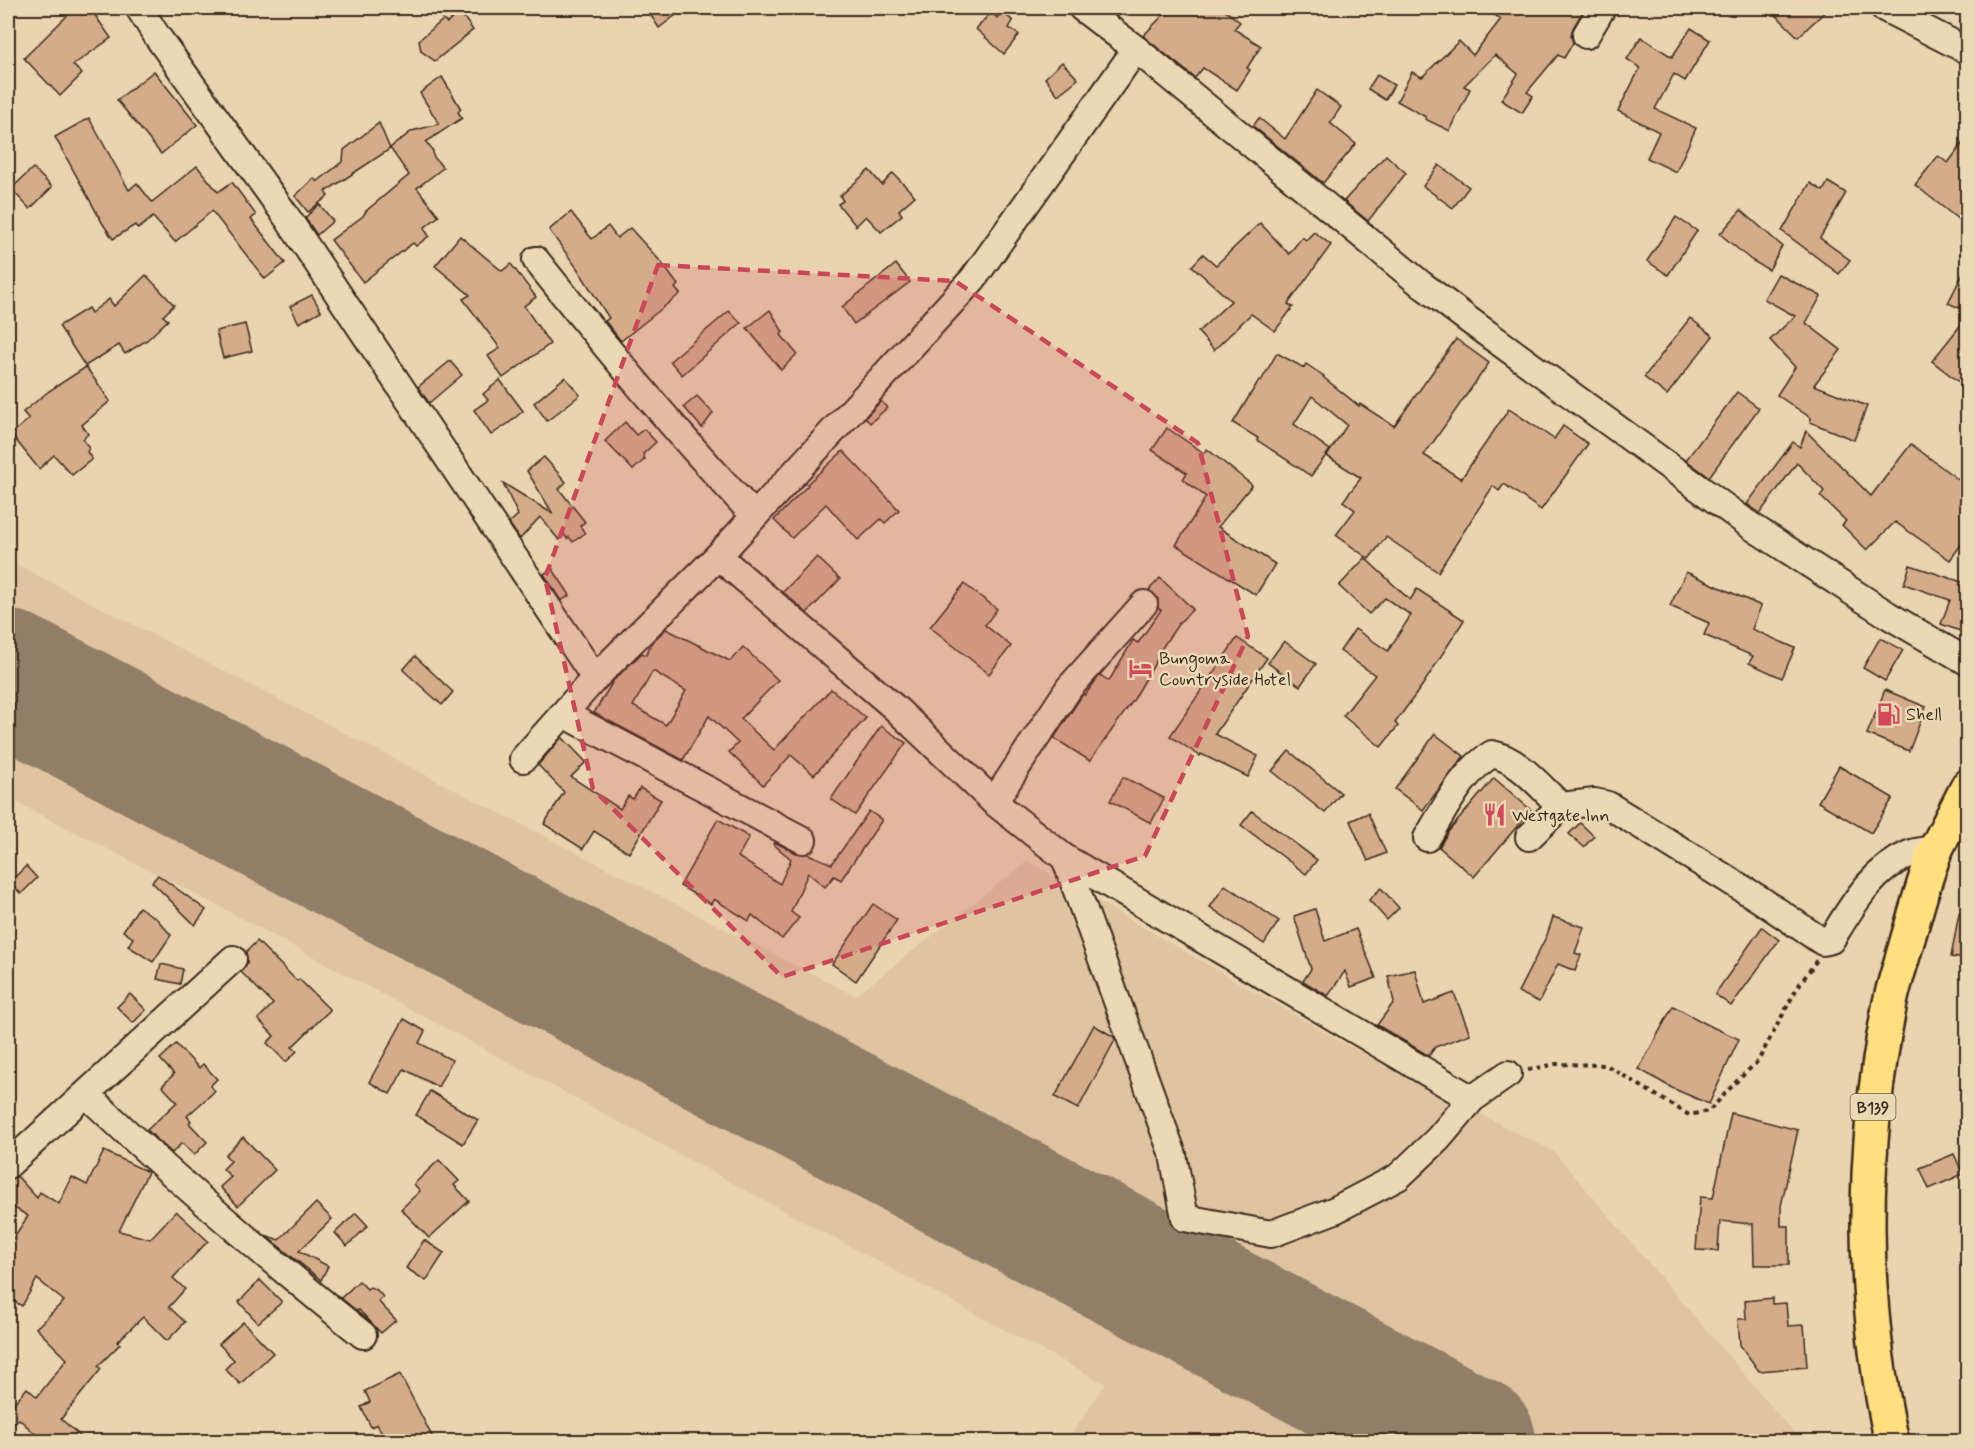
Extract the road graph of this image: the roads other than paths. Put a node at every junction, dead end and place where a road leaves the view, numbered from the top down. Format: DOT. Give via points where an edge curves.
graph roads {
  1 [pos="139,8"];
  2 [pos="1082,8"];
  3 [pos="1602,8"];
  4 [pos="1884,8"];
  5 [pos="1586,35"];
  6 [pos="1136,49"];
  7 [pos="1968,51"];
  8 [pos="536,260"];
  9 [pos="754,515"];
  10 [pos="718,556"];
  11 [pos="1144,604"];
  12 [pos="1968,662"];
  13 [pos="595,678"];
  14 [pos="564,714"];
  15 [pos="523,759"];
  16 [pos="1968,786"];
  17 [pos="994,802"];
  18 [pos="1561,806"];
  19 [pos="1529,837"];
  20 [pos="1426,838"];
  21 [pos="803,840"];
  22 [pos="1937,848"];
  23 [pos="1065,858"];
  24 [pos="233,959"];
  25 [pos="1508,1074"];
  26 [pos="86,1094"];
  27 [pos="1472,1099"];
  28 [pos="8,1165"];
  29 [pos="363,1335"];
  30 [pos="1892,1442"];
  1 -- 13 [label="street" via="290,223"];
  2 -- 6 [label="street"];
  3 -- 5 [label="street"];
  4 -- 7 [label="street"];
  6 -- 9 [label="street" via="973,279"];
  6 -- 12 [label="street" via="1470,321 1751,526"];
  8 -- 9 [label="street" via="617,362"];
  9 -- 10 [label="street"];
  10 -- 13 [label="street"];
  10 -- 17 [label="street" via="895,708"];
  11 -- 17 [label="street" via="1069,688"];
  13 -- 14 [label="street"];
  14 -- 15 [label="street"];
  14 -- 21 [label="street"];
  16 -- 22 [label="main road, B139"];
  17 -- 23 [label="street"];
  18 -- 19 [label="street"];
  18 -- 20 [label="street" via="1516,765 1492,754 1468,773"];
  18 -- 22 [label="street" via="1595,802 1608,805 1823,942 1831,940 1859,895 1884,869 1911,853"];
  22 -- 30 [label="main road, B139" via="1889,1006 1872,1113 1868,1231 1872,1322"];
  23 -- 27 [label="street"];
  23 -- 27 [label="street" via="1173,1155 1185,1218 1271,1234 1335,1210 1398,1178"];
  24 -- 26 [label="street"];
  25 -- 27 [label="street"];
  26 -- 28 [label="street"];
  26 -- 29 [label="street" via="156,1161"];
}
